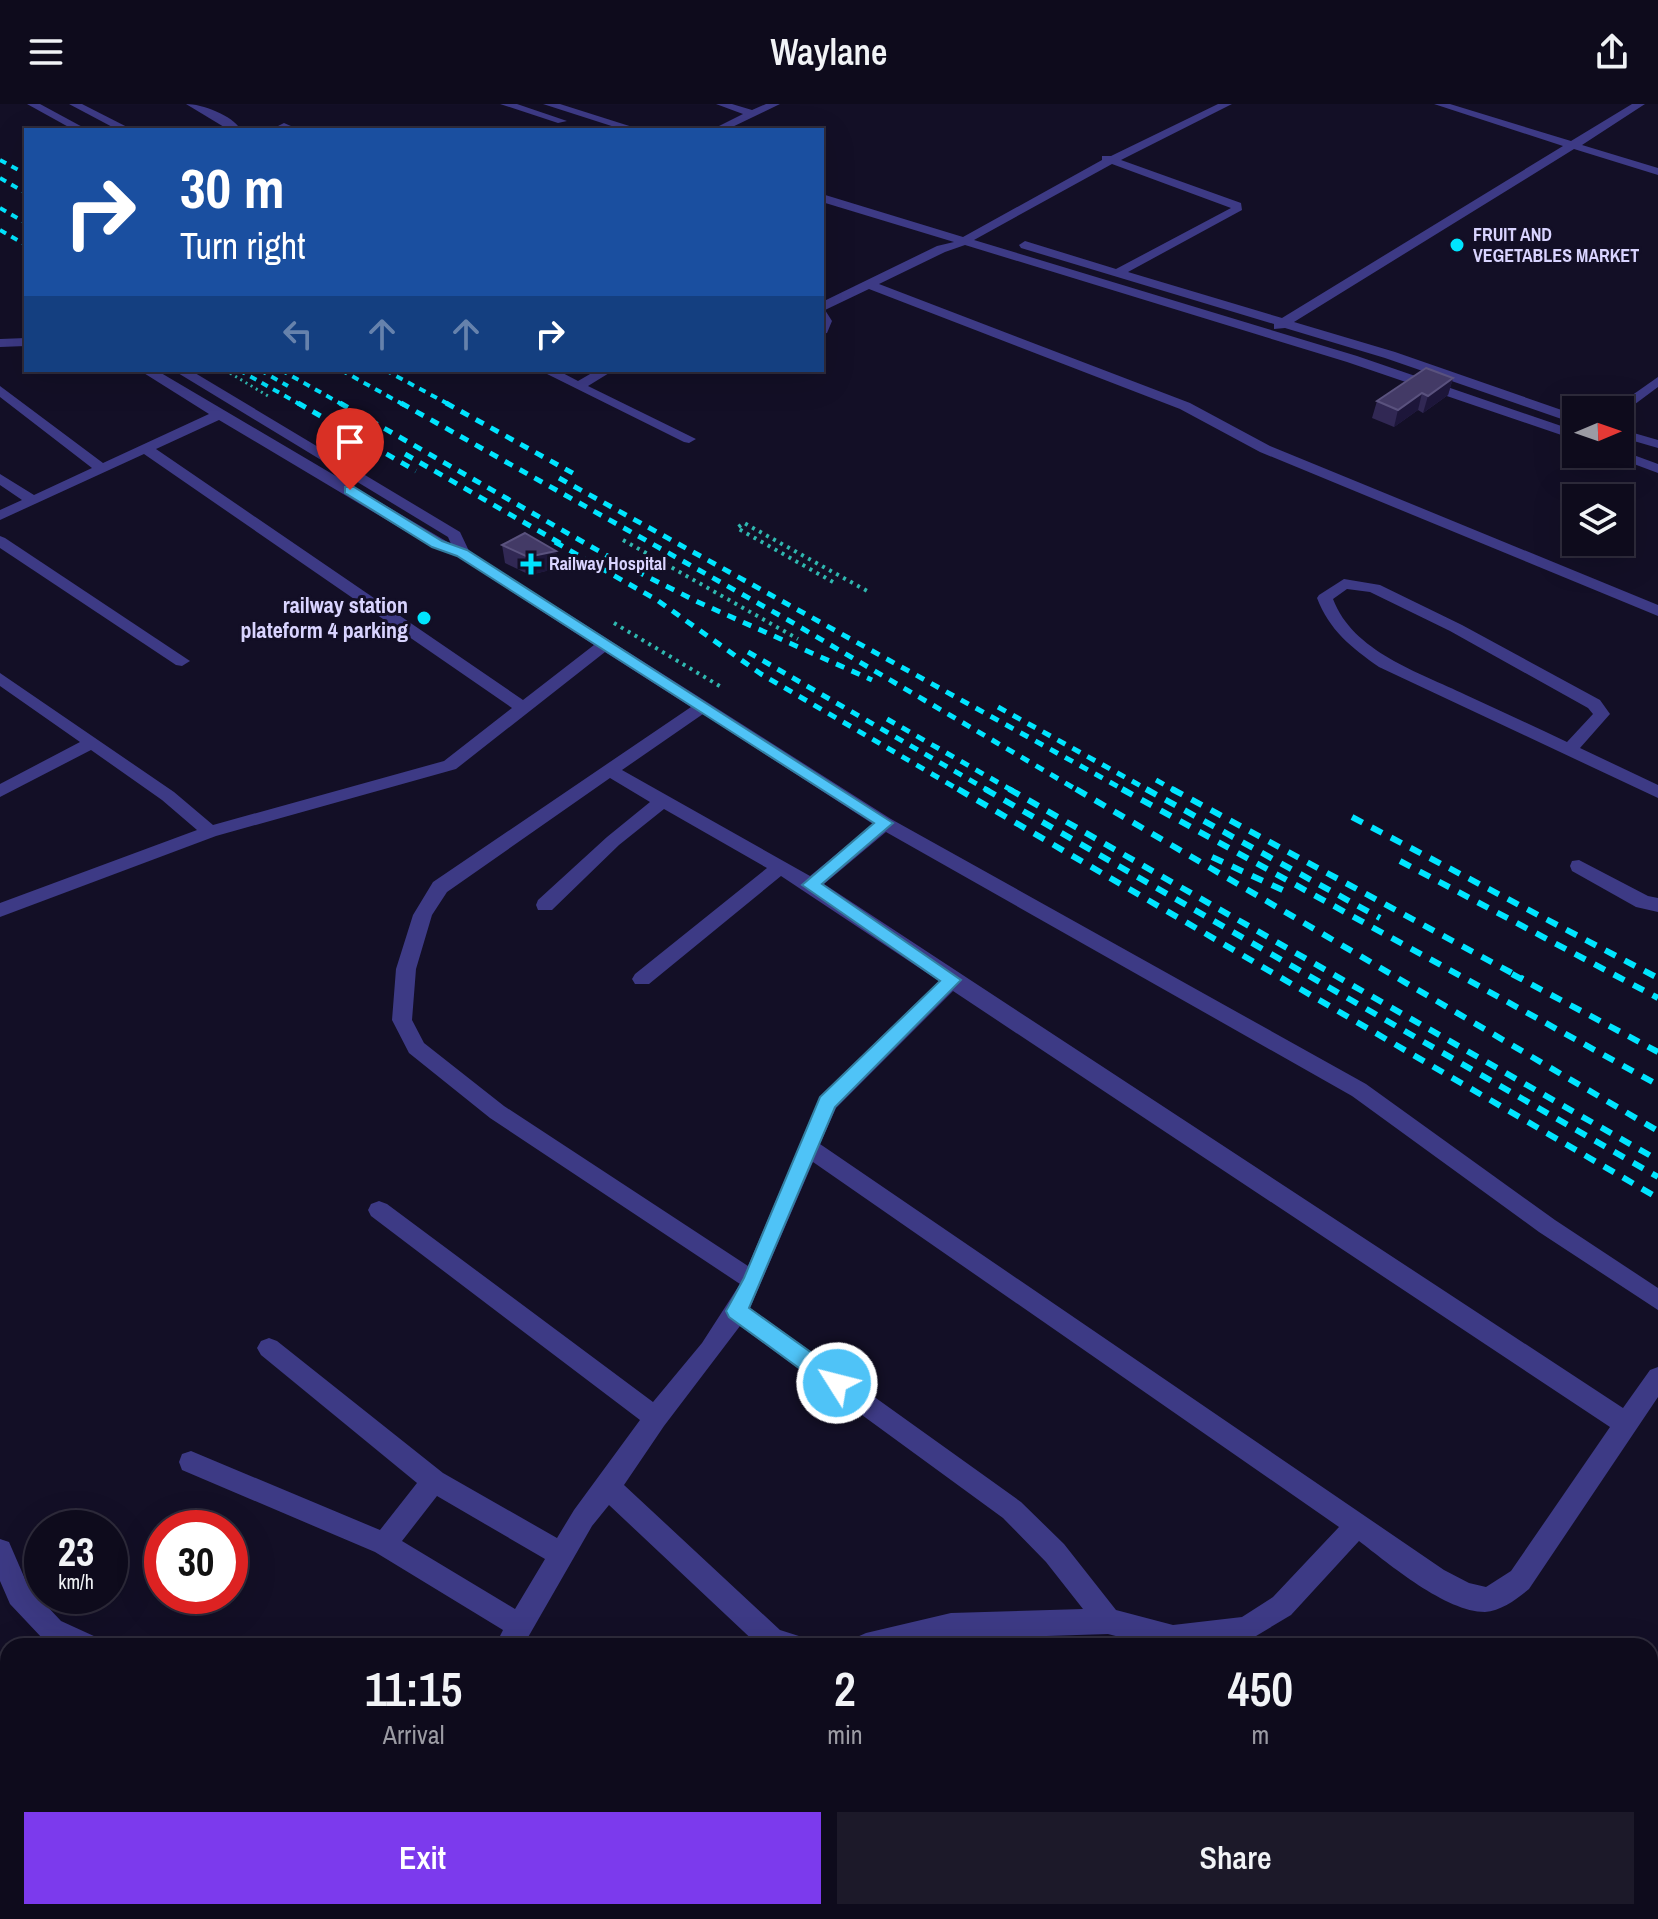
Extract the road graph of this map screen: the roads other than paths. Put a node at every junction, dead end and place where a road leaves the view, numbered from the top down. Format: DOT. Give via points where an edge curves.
graph roads {
  1 [pos="32,104"];
  2 [pos="74,104"];
  3 [pos="191,104"];
  4 [pos="505,104"];
  5 [pos="548,104"];
  6 [pos="721,104"];
  7 [pos="1205,104"];
  8 [pos="1227,104"];
  9 [pos="1439,104"];
  10 [pos="1640,104"];
  11 [pos="769,106"];
  12 [pos="751,109"];
  13 [pos="78,128"];
  14 [pos="123,128"];
  15 [pos="234,128"];
  16 [pos="586,128"];
  17 [pos="629,128"];
  18 [pos="720,128"];
  19 [pos="1575,146"];
  20 [pos="1098,155"];
  21 [pos="1111,160"];
  22 [pos="1658,172"];
  23 [pos="824,186"];
  24 [pos="824,199"];
  25 [pos="977,226"];
  26 [pos="962,234"];
  27 [pos="944,242"];
  28 [pos="1119,272"];
  29 [pos="871,285"];
  30 [pos="824,306"];
  31 [pos="1284,322"];
  32 [pos="1269,333"];
  33 [pos="24,342"];
  34 [pos="0,343"];
  35 [pos="24,348"];
  36 [pos="0,350"];
  37 [pos="150,372"];
  38 [pos="183,372"];
  39 [pos="550,372"];
  40 [pos="603,372"];
  41 [pos="1658,381"];
  42 [pos="578,386"];
  43 [pos="0,390"];
  44 [pos="1634,398"];
  45 [pos="222,413"];
  46 [pos="1562,425"];
  47 [pos="1562,426"];
  48 [pos="1634,437"];
  49 [pos="689,439"];
  50 [pos="1658,444"];
  51 [pos="146,449"];
  52 [pos="1634,460"];
  53 [pos="102,469"];
  54 [pos="1658,469"];
  55 [pos="0,478"];
  56 [pos="33,501"];
  57 [pos="0,516"];
  58 [pos="0,541"];
  59 [pos="462,553"];
  60 [pos="1658,611"];
  61 [pos="605,644"];
  62 [pos="182,661"];
  63 [pos="0,678"];
  64 [pos="703,706"];
  65 [pos="523,708"];
  66 [pos="92,743"];
  67 [pos="1570,749"];
  68 [pos="610,771"];
  69 [pos="0,791"];
  70 [pos="1658,792"];
  71 [pos="663,801"];
  72 [pos="885,823"];
  73 [pos="210,832"];
  74 [pos="1579,866"];
  75 [pos="780,867"];
  76 [pos="811,885"];
  77 [pos="545,905"];
  78 [pos="1658,905"];
  79 [pos="1,909"];
  80 [pos="642,979"];
  81 [pos="952,980"];
  82 [pos="808,1147"];
  83 [pos="379,1210"];
  84 [pos="753,1281"];
  85 [pos="1658,1300"];
  86 [pos="737,1311"];
  87 [pos="269,1348"];
  88 [pos="1658,1377"];
  89 [pos="655,1418"];
  90 [pos="1625,1423"];
  91 [pos="191,1462"];
  92 [pos="434,1481"];
  93 [pos="608,1487"];
  94 [pos="1357,1525"];
  95 [pos="384,1544"];
  96 [pos="0,1551"];
  97 [pos="561,1554"];
  98 [pos="1108,1621"];
  99 [pos="514,1636"];
  100 [pos="70,1638"];
  101 [pos="770,1638"];
  102 [pos="900,1638"];
  1 -- 13 [label="street"];
  2 -- 14 [label="street"];
  3 -- 15 [label="street"];
  4 -- 16 [label="street"];
  5 -- 17 [label="street"];
  6 -- 12 [label="street"];
  7 -- 20 [label="street"];
  8 -- 21 [label="street"];
  9 -- 19 [label="street"];
  10 -- 19 [label="street"];
  11 -- 12 [label="street"];
  12 -- 18 [label="street"];
  19 -- 22 [label="street"];
  19 -- 31 [label="street"];
  20 -- 21 [label="street"];
  20 -- 25 [label="street"];
  21 -- 25 [label="street"];
  21 -- 28 [label="street" via="1237,206"];
  23 -- 26 [label="street"];
  24 -- 27 [label="street"];
  25 -- 26 [label="street"];
  25 -- 28 [label="street"];
  26 -- 27 [label="street"];
  26 -- 32 [label="street"];
  27 -- 29 [label="street"];
  28 -- 31 [label="street"];
  29 -- 30 [label="street"];
  29 -- 60 [label="street" via="1185,406 1265,449"];
  31 -- 32 [label="street"];
  31 -- 46 [label="street"];
  32 -- 47 [label="street"];
  33 -- 34 [label="street"];
  35 -- 36 [label="street"];
  37 -- 45 [label="street"];
  38 -- 59 [label="street" via="455,535"];
  39 -- 42 [label="street"];
  40 -- 42 [label="street"];
  41 -- 44 [label="street"];
  42 -- 49 [label="street"];
  43 -- 53 [label="street"];
  45 -- 51 [label="street"];
  45 -- 59 [label="street" via="437,544"];
  48 -- 50 [label="street"];
  51 -- 53 [label="street"];
  51 -- 65 [label="street"];
  52 -- 54 [label="street"];
  53 -- 56 [label="street"];
  55 -- 56 [label="street"];
  56 -- 57 [label="street"];
  58 -- 62 [label="street"];
  59 -- 61 [label="street"];
  61 -- 64 [label="street"];
  61 -- 65 [label="street"];
  63 -- 66 [label="street"];
  64 -- 68 [label="street"];
  64 -- 72 [label="street"];
  65 -- 73 [label="street" via="450,765"];
  66 -- 69 [label="street"];
  66 -- 73 [label="street"];
  67 -- 67 [label="street" via="1602,714 1594,704 1374,588 1344,584 1325,598 1331,617 1385,663"];
  67 -- 70 [label="street"];
  68 -- 71 [label="street"];
  68 -- 84 [label="street" via="440,887 423,915 406,969 402,1020 416,1048 497,1112"];
  71 -- 75 [label="street"];
  71 -- 77 [label="street"];
  72 -- 76 [label="street"];
  72 -- 85 [label="street" via="1359,1090"];
  73 -- 79 [label="street"];
  74 -- 78 [label="street"];
  75 -- 76 [label="street"];
  75 -- 80 [label="street"];
  76 -- 81 [label="street"];
  81 -- 82 [label="street" via="827,1103"];
  81 -- 90 [label="street"];
  82 -- 84 [label="street"];
  82 -- 94 [label="street"];
  83 -- 89 [label="street"];
  84 -- 86 [label="street"];
  86 -- 89 [label="street"];
  86 -- 98 [label="street" via="1012,1510 1055,1553"];
  87 -- 92 [label="street"];
  88 -- 90 [label="street"];
  89 -- 93 [label="street"];
  90 -- 94 [label="street" via="1520,1580 1506,1592 1483,1600 1451,1588"];
  91 -- 95 [label="street"];
  92 -- 95 [label="street"];
  92 -- 97 [label="street"];
  93 -- 97 [label="street"];
  93 -- 101 [label="street"];
  94 -- 98 [label="street" via="1282,1606 1246,1629 1173,1638"];
  95 -- 99 [label="street"];
  96 -- 100 [label="street" via="19,1595 52,1630"];
  97 -- 99 [label="street"];
  98 -- 102 [label="street" via="951,1626"];
}
